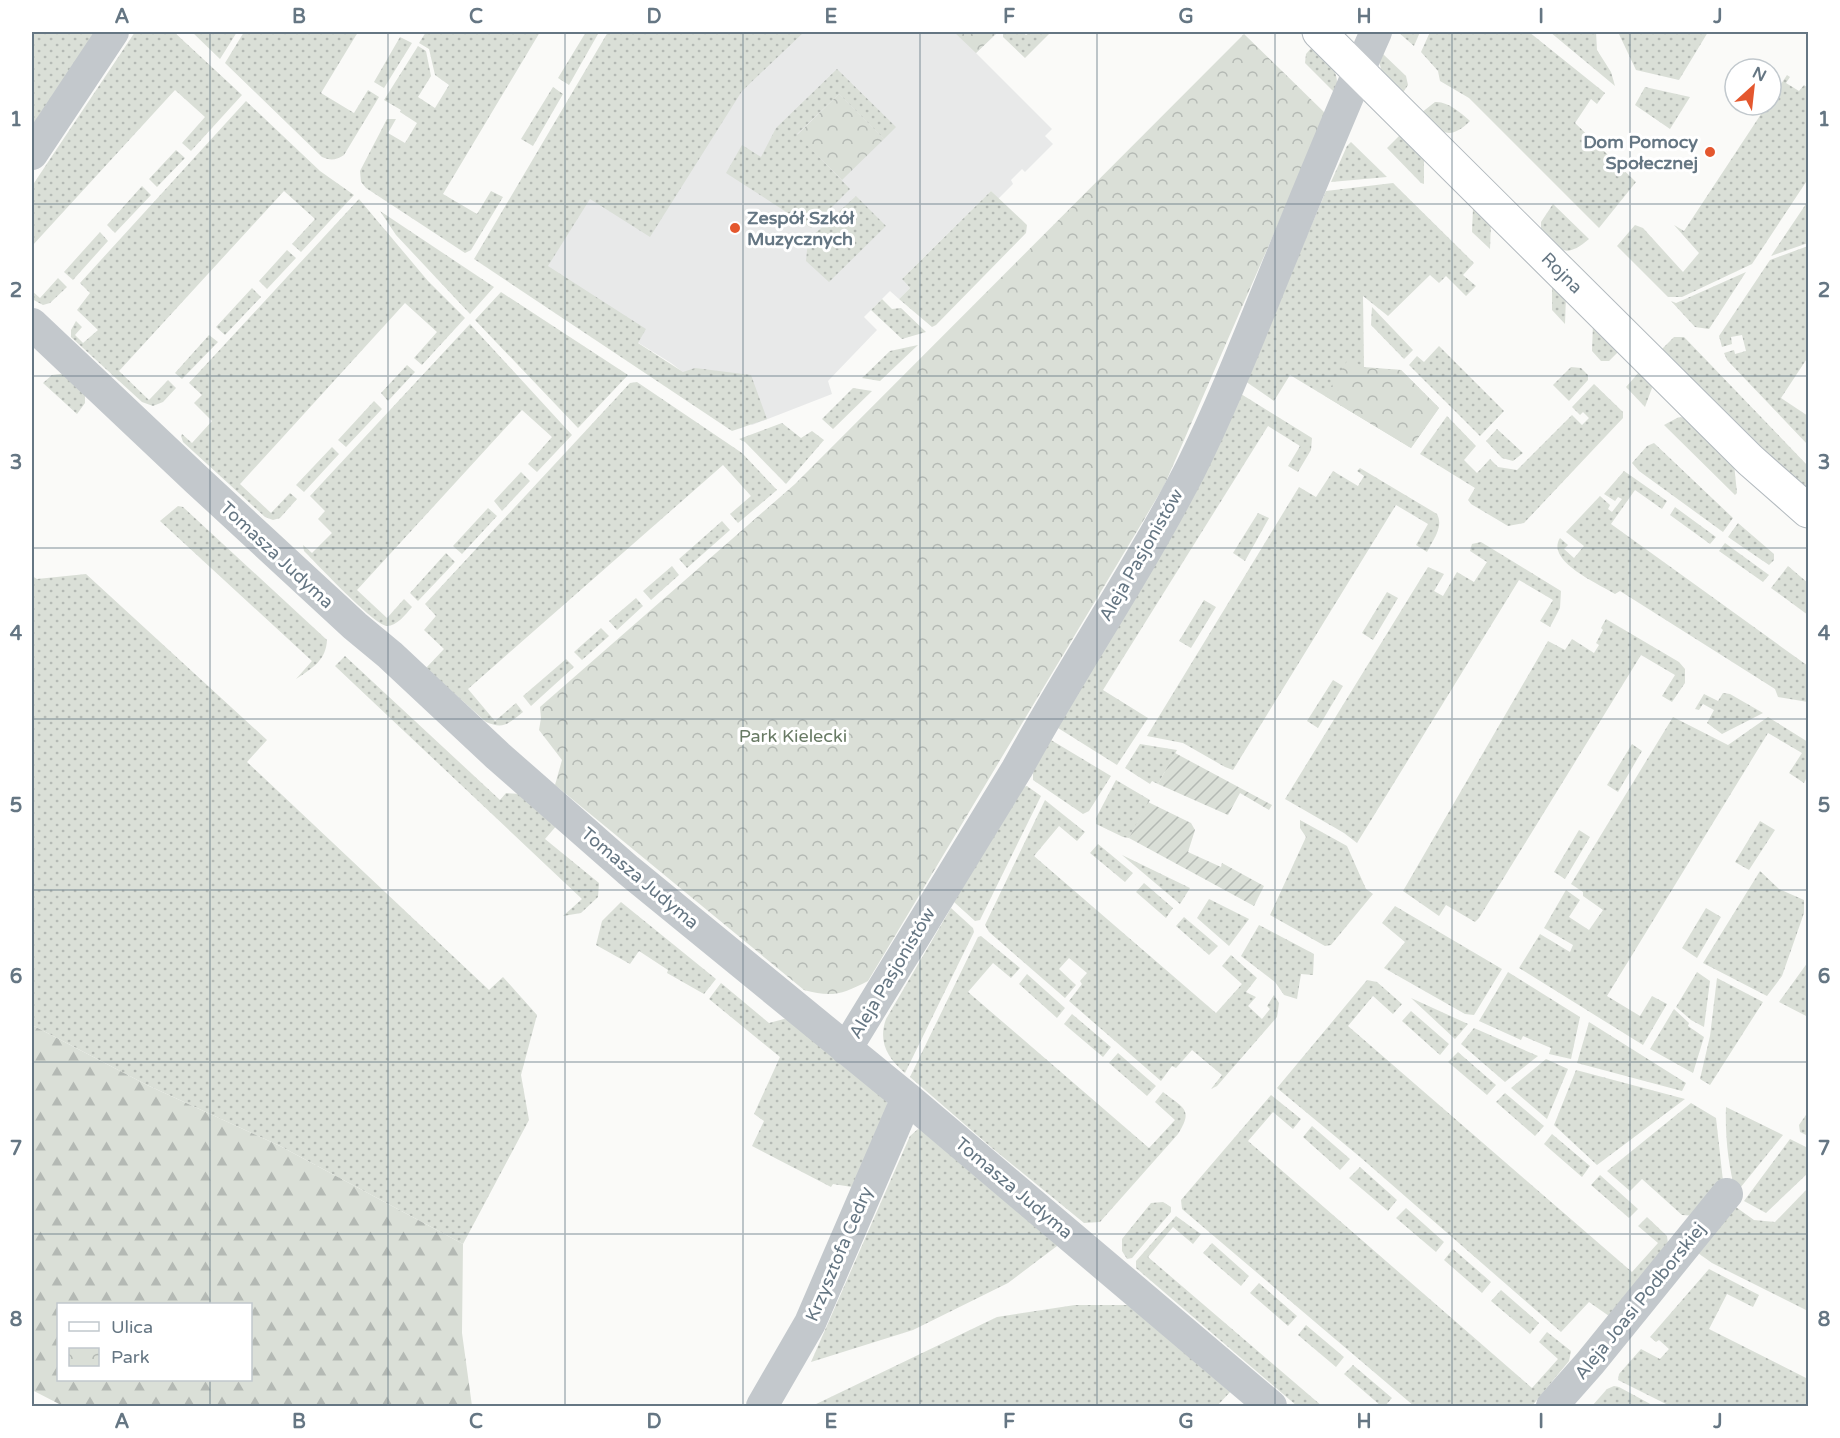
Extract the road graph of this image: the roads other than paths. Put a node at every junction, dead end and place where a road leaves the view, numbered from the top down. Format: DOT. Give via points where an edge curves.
graph roads {
  1 [pos="113,32"];
  2 [pos="1319,32"];
  3 [pos="1376,32"];
  4 [pos="1358,70"];
  5 [pos="32,154"];
  6 [pos="32,324"];
  7 [pos="1809,511"];
  8 [pos="846,1048"];
  9 [pos="907,1098"];
  10 [pos="1727,1194"];
  11 [pos="762,1407"];
  12 [pos="1271,1407"];
  13 [pos="1552,1407"];
  1 -- 5 [label="street"];
  2 -- 4 [label="street, Rojna"];
  3 -- 4 [label="street, Aleja Pasjonistów"];
  4 -- 7 [label="street, Rojna" via="1750,460"];
  4 -- 8 [label="street, Aleja Pasjonistów" via="1261,309 1185,479 1017,769"];
  6 -- 8 [label="street, Tomasza Judyma" via="498,756 628,870"];
  8 -- 9 [label="street, Tomasza Judyma"];
  9 -- 11 [label="street, Krzysztofa Cedry" via="810,1323"];
  9 -- 12 [label="street, Tomasza Judyma"];
  10 -- 13 [label="street, Aleja Joasi Podborskiej"];
}
